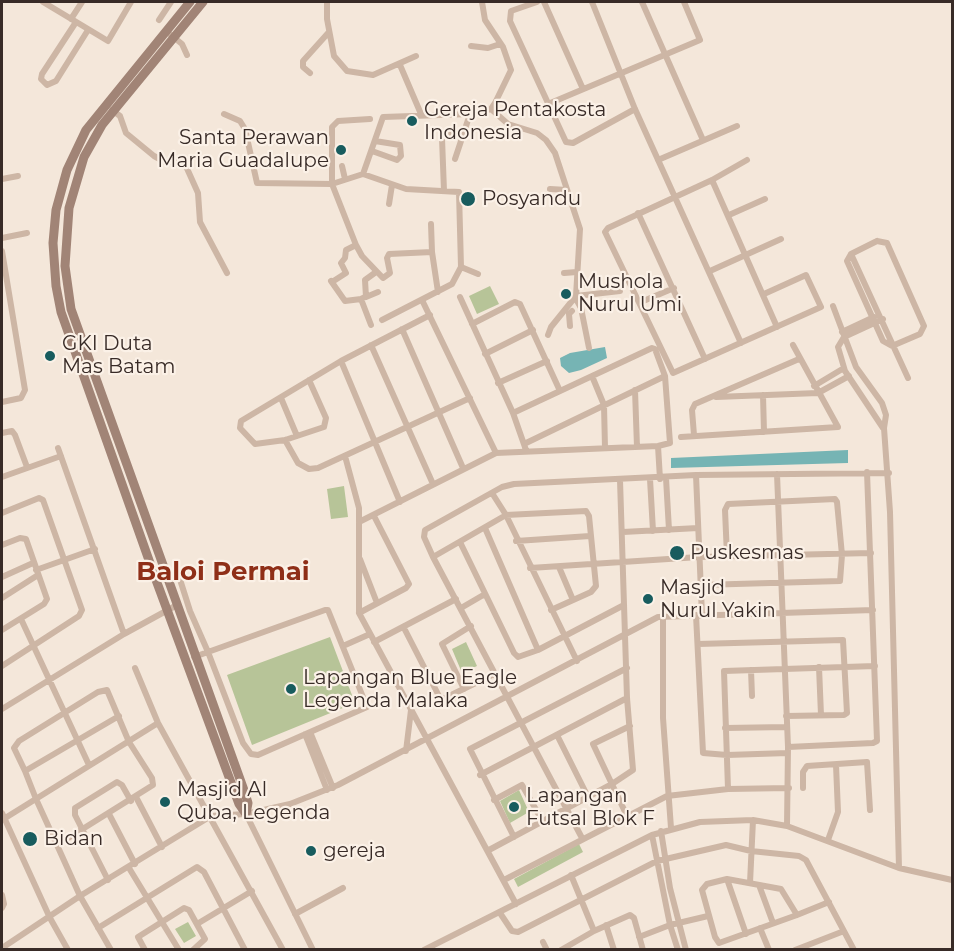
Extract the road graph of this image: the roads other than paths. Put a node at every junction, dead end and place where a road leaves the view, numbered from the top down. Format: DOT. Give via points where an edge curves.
graph roads {
  1 [pos="43,2"];
  2 [pos="82,2"];
  3 [pos="130,2"];
  4 [pos="171,2"];
  5 [pos="190,2"];
  6 [pos="203,2"];
  7 [pos="327,2"];
  8 [pos="482,2"];
  9 [pos="537,2"];
  10 [pos="544,2"];
  11 [pos="592,2"];
  12 [pos="642,2"];
  13 [pos="684,2"];
  14 [pos="159,20"];
  15 [pos="74,21"];
  16 [pos="88,30"];
  17 [pos="166,30"];
  18 [pos="329,32"];
  19 [pos="175,38"];
  20 [pos="500,44"];
  21 [pos="471,46"];
  22 [pos="665,54"];
  23 [pos="187,55"];
  24 [pos="416,56"];
  25 [pos="400,65"];
  26 [pos="620,72"];
  27 [pos="310,73"];
  28 [pos="583,89"];
  29 [pos="105,104"];
  30 [pos="549,104"];
  31 [pos="491,109"];
  32 [pos="635,109"];
  33 [pos="113,111"];
  34 [pos="224,114"];
  35 [pos="422,114"];
  36 [pos="470,114"];
  37 [pos="370,119"];
  38 [pos="738,126"];
  39 [pos="462,134"];
  40 [pos="703,140"];
  41 [pos="375,141"];
  42 [pos="372,151"];
  43 [pos="455,159"];
  44 [pos="658,160"];
  45 [pos="747,160"];
  46 [pos="342,166"];
  47 [pos="363,174"];
  48 [pos="18,176"];
  49 [pos="2,179"];
  50 [pos="345,179"];
  51 [pos="712,180"];
  52 [pos="332,184"];
  53 [pos="392,185"];
  54 [pos="549,189"];
  55 [pos="567,189"];
  56 [pos="444,190"];
  57 [pos="675,197"];
  58 [pos="765,199"];
  59 [pos="389,204"];
  60 [pos="638,213"];
  61 [pos="729,215"];
  62 [pos="431,224"];
  63 [pos="27,233"];
  64 [pos="2,237"];
  65 [pos="781,239"];
  66 [pos="356,245"];
  67 [pos="2,251"];
  68 [pos="432,252"];
  69 [pos="850,254"];
  70 [pos="746,255"];
  71 [pos="461,267"];
  72 [pos="710,271"];
  73 [pos="376,272"];
  74 [pos="577,272"];
  75 [pos="227,273"];
  76 [pos="564,273"];
  77 [pos="478,274"];
  78 [pos="591,282"];
  79 [pos="578,284"];
  80 [pos="674,288"];
  81 [pos="620,291"];
  82 [pos="378,292"];
  83 [pos="438,292"];
  84 [pos="764,294"];
  85 [pos="460,297"];
  86 [pos="576,297"];
  87 [pos="363,298"];
  88 [pos="422,300"];
  89 [pos="641,302"];
  90 [pos="833,306"];
  91 [pos="581,308"];
  92 [pos="571,309"];
  93 [pos="430,315"];
  94 [pos="881,316"];
  95 [pos="382,320"];
  96 [pos="874,320"];
  97 [pos="472,324"];
  98 [pos="370,325"];
  99 [pos="570,326"];
  100 [pos="777,327"];
  101 [pos="402,329"];
  102 [pos="533,330"];
  103 [pos="548,335"];
  104 [pos="843,335"];
  105 [pos="741,343"];
  106 [pos="371,345"];
  107 [pos="793,345"];
  108 [pos="894,345"];
  109 [pos="589,348"];
  110 [pos="485,354"];
  111 [pos="705,359"];
  112 [pos="799,359"];
  113 [pos="547,360"];
  114 [pos="341,361"];
  115 [pos="856,367"];
  116 [pos="847,372"];
  117 [pos="592,376"];
  118 [pos="665,376"];
  119 [pos="908,378"];
  120 [pos="309,380"];
  121 [pos="498,383"];
  122 [pos="814,386"];
  123 [pos="635,390"];
  124 [pos="560,391"];
  125 [pos="818,393"];
  126 [pos="763,395"];
  127 [pos="281,398"];
  128 [pos="470,398"];
  129 [pos="712,398"];
  130 [pos="2,402"];
  131 [pos="604,405"];
  132 [pos="439,412"];
  133 [pos="513,413"];
  134 [pos="407,428"];
  135 [pos="884,428"];
  136 [pos="764,432"];
  137 [pos="2,433"];
  138 [pos="693,435"];
  139 [pos="297,436"];
  140 [pos="681,436"];
  141 [pos="285,440"];
  142 [pos="376,442"];
  143 [pos="658,446"];
  144 [pos="525,447"];
  145 [pos="637,447"];
  146 [pos="58,448"];
  147 [pos="605,448"];
  148 [pos="496,453"];
  149 [pos="62,456"];
  150 [pos="345,456"];
  151 [pos="27,467"];
  152 [pos="464,468"];
  153 [pos="867,472"];
  154 [pos="889,473"];
  155 [pos="777,474"];
  156 [pos="696,475"];
  157 [pos="2,477"];
  158 [pos="663,478"];
  159 [pos="650,479"];
  160 [pos="620,480"];
  161 [pos="433,484"];
  162 [pos="492,493"];
  163 [pos="400,502"];
  164 [pos="778,503"];
  165 [pos="2,513"];
  166 [pos="506,515"];
  167 [pos="374,516"];
  168 [pos="359,522"];
  169 [pos="485,528"];
  170 [pos="698,528"];
  171 [pos="669,530"];
  172 [pos="654,531"];
  173 [pos="623,532"];
  174 [pos="590,536"];
  175 [pos="516,541"];
  176 [pos="460,542"];
  177 [pos="2,545"];
  178 [pos="94,549"];
  179 [pos="871,553"];
  180 [pos="357,554"];
  181 [pos="842,555"];
  182 [pos="727,556"];
  183 [pos="433,557"];
  184 [pos="699,557"];
  185 [pos="780,557"];
  186 [pos="65,560"];
  187 [pos="624,563"];
  188 [pos="594,564"];
  189 [pos="559,567"];
  190 [pos="530,568"];
  191 [pos="36,569"];
  192 [pos="177,570"];
  193 [pos="2,577"];
  194 [pos="781,582"];
  195 [pos="700,585"];
  196 [pos="485,594"];
  197 [pos="2,598"];
  198 [pos="456,599"];
  199 [pos="573,600"];
  200 [pos="377,603"];
  201 [pos="177,605"];
  202 [pos="624,605"];
  203 [pos="461,608"];
  204 [pos="551,610"];
  205 [pos="873,610"];
  206 [pos="168,611"];
  207 [pos="359,613"];
  208 [pos="784,613"];
  209 [pos="699,615"];
  210 [pos="663,616"];
  211 [pos="21,619"];
  212 [pos="471,626"];
  213 [pos="404,628"];
  214 [pos="2,630"];
  215 [pos="124,634"];
  216 [pos="370,634"];
  217 [pos="626,634"];
  218 [pos="565,636"];
  219 [pos="374,642"];
  220 [pos="785,642"];
  221 [pos="34,644"];
  222 [pos="698,644"];
  223 [pos="343,645"];
  224 [pos="538,650"];
  225 [pos="208,652"];
  226 [pos="194,657"];
  227 [pos="578,661"];
  228 [pos="2,666"];
  229 [pos="846,666"];
  230 [pos="875,666"];
  231 [pos="785,667"];
  232 [pos="819,667"];
  233 [pos="135,668"];
  234 [pos="627,668"];
  235 [pos="751,670"];
  236 [pos="494,674"];
  237 [pos="49,680"];
  238 [pos="464,689"];
  239 [pos="752,696"];
  240 [pos="508,698"];
  241 [pos="627,698"];
  242 [pos="2,709"];
  243 [pos="411,710"];
  244 [pos="66,713"];
  245 [pos="821,715"];
  246 [pos="119,716"];
  247 [pos="786,716"];
  248 [pos="158,723"];
  249 [pos="521,723"];
  250 [pos="630,726"];
  251 [pos="787,727"];
  252 [pos="725,728"];
  253 [pos="308,733"];
  254 [pos="557,735"];
  255 [pos="77,740"];
  256 [pos="427,740"];
  257 [pos="129,742"];
  258 [pos="534,747"];
  259 [pos="788,750"];
  260 [pos="406,751"];
  261 [pos="727,755"];
  262 [pos="89,765"];
  263 [pos="836,765"];
  264 [pos="26,771"];
  265 [pos="480,775"];
  266 [pos="612,784"];
  267 [pos="789,788"];
  268 [pos="803,788"];
  269 [pos="330,789"];
  270 [pos="728,789"];
  271 [pos="667,796"];
  272 [pos="588,797"];
  273 [pos="36,799"];
  274 [pos="133,799"];
  275 [pos="494,800"];
  276 [pos="567,809"];
  277 [pos="870,810"];
  278 [pos="109,814"];
  279 [pos="246,814"];
  280 [pos="211,816"];
  281 [pos="627,816"];
  282 [pos="2,817"];
  283 [pos="753,820"];
  284 [pos="543,822"];
  285 [pos="787,826"];
  286 [pos="671,828"];
  287 [pos="82,830"];
  288 [pos="661,831"];
  289 [pos="652,835"];
  290 [pos="514,837"];
  291 [pos="582,838"];
  292 [pos="828,840"];
  293 [pos="57,845"];
  294 [pos="162,847"];
  295 [pos="489,850"];
  296 [pos="751,851"];
  297 [pos="664,858"];
  298 [pos="657,861"];
  299 [pos="132,866"];
  300 [pos="899,868"];
  301 [pos="571,875"];
  302 [pos="727,879"];
  303 [pos="108,880"];
  304 [pos="504,880"];
  305 [pos="952,880"];
  306 [pos="750,883"];
  307 [pos="759,885"];
  308 [pos="343,888"];
  309 [pos="252,891"];
  310 [pos="2,895"];
  311 [pos="80,896"];
  312 [pos="147,898"];
  313 [pos="580,899"];
  314 [pos="829,902"];
  315 [pos="516,904"];
  316 [pos="2,908"];
  317 [pos="221,909"];
  318 [pos="500,913"];
  319 [pos="295,914"];
  320 [pos="797,915"];
  321 [pos="708,916"];
  322 [pos="50,918"];
  323 [pos="162,921"];
  324 [pos="678,923"];
  325 [pos="773,923"];
  326 [pos="197,924"];
  327 [pos="606,925"];
  328 [pos="670,925"];
  329 [pos="98,928"];
  330 [pos="760,928"];
  331 [pos="594,930"];
  332 [pos="844,931"];
  333 [pos="746,934"];
  334 [pos="639,937"];
  335 [pos="543,942"];
  336 [pos="572,947"];
  337 [pos="2,948"];
  338 [pos="68,950"];
  339 [pos="111,950"];
  340 [pos="145,950"];
  341 [pos="179,950"];
  342 [pos="193,950"];
  343 [pos="245,950"];
  344 [pos="283,950"];
  345 [pos="313,950"];
  346 [pos="424,950"];
  347 [pos="547,950"];
  348 [pos="561,950"];
  349 [pos="614,950"];
  350 [pos="643,950"];
  351 [pos="678,950"];
  352 [pos="686,950"];
  353 [pos="769,950"];
  354 [pos="795,950"];
  355 [pos="854,950"];
  1 -- 15 [label="street"];
  2 -- 15 [label="street"];
  3 -- 16 [label="street" via="108,41"];
  4 -- 14 [label="street"];
  5 -- 17 [label="street"];
  6 -- 19 [label="street"];
  7 -- 18 [label="street"];
  8 -- 20 [label="street" via="485,20"];
  9 -- 30 [label="street" via="511,11 509,16"];
  10 -- 28 [label="street"];
  11 -- 26 [label="street"];
  12 -- 22 [label="street"];
  13 -- 22 [label="street" via="700,40"];
  15 -- 16 [label="street"];
  15 -- 16 [label="street" via="42,74 47,85 56,81"];
  17 -- 19 [label="street"];
  17 -- 29 [label="street"];
  18 -- 25 [label="street" via="334,56 347,71 373,75"];
  18 -- 27 [label="street" via="303,61 303,67"];
  19 -- 23 [label="street"];
  19 -- 33 [label="street"];
  20 -- 21 [label="street" via="488,48"];
  20 -- 31 [label="street" via="511,70"];
  22 -- 26 [label="street"];
  22 -- 40 [label="street"];
  24 -- 25 [label="street"];
  25 -- 35 [label="street"];
  26 -- 28 [label="street"];
  26 -- 32 [label="street"];
  28 -- 30 [label="street"];
  29 -- 33 [label="street"];
  29 -- 206 [label="street" via="86,130 60,193 54,236 56,286 61,312"];
  30 -- 32 [label="street" via="566,142 573,142"];
  31 -- 36 [label="street"];
  31 -- 55 [label="street" via="508,124 546,140 555,153"];
  32 -- 44 [label="street"];
  33 -- 75 [label="street" via="120,116 126,133 154,156 165,162 180,160 185,164 198,193 201,222"];
  33 -- 201 [label="street" via="84,157 71,197 65,246 68,291 94,376"];
  34 -- 52 [label="street" via="240,121 245,129 257,183"];
  35 -- 36 [label="street"];
  35 -- 41 [label="street" via="383,117"];
  36 -- 39 [label="street"];
  37 -- 52 [label="street" via="334,124"];
  38 -- 40 [label="street"];
  39 -- 43 [label="street"];
  39 -- 56 [label="street" via="442,138"];
  40 -- 44 [label="street"];
  41 -- 42 [label="street"];
  41 -- 42 [label="street" via="400,145 401,156 397,160"];
  42 -- 47 [label="street"];
  44 -- 57 [label="street"];
  45 -- 51 [label="street"];
  46 -- 50 [label="street"];
  47 -- 50 [label="street"];
  47 -- 53 [label="street"];
  48 -- 49 [label="street"];
  50 -- 52 [label="street"];
  51 -- 57 [label="street"];
  51 -- 61 [label="street"];
  52 -- 66 [label="street"];
  53 -- 56 [label="street"];
  53 -- 59 [label="street"];
  54 -- 55 [label="street"];
  55 -- 74 [label="street" via="581,231"];
  56 -- 71 [label="street" via="459,192"];
  57 -- 60 [label="street"];
  57 -- 72 [label="street"];
  58 -- 61 [label="street"];
  60 -- 80 [label="street"];
  60 -- 89 [label="street" via="605,232"];
  61 -- 70 [label="street"];
  62 -- 68 [label="street"];
  63 -- 64 [label="street"];
  65 -- 70 [label="street"];
  66 -- 73 [label="street"];
  66 -- 87 [label="street" via="346,250 341,263 346,273 331,282 345,301"];
  67 -- 130 [label="street" via="25,390 21,398"];
  68 -- 73 [label="street" via="391,254 387,258 389,276 381,278"];
  68 -- 83 [label="street"];
  69 -- 94 [label="street"];
  69 -- 96 [label="street" via="849,266"];
  69 -- 108 [label="street" via="877,241 887,243 924,326 920,334"];
  70 -- 72 [label="street"];
  70 -- 84 [label="street"];
  71 -- 77 [label="street"];
  71 -- 83 [label="street" via="452,284"];
  72 -- 105 [label="street"];
  73 -- 87 [label="street" via="365,280"];
  74 -- 76 [label="street"];
  74 -- 79 [label="street"];
  78 -- 79 [label="street"];
  79 -- 86 [label="street"];
  80 -- 89 [label="street"];
  80 -- 111 [label="street"];
  81 -- 86 [label="street"];
  82 -- 87 [label="street"];
  83 -- 88 [label="street"];
  84 -- 100 [label="street"];
  84 -- 100 [label="street" via="806,275 821,306"];
  85 -- 97 [label="street"];
  86 -- 91 [label="street"];
  86 -- 92 [label="street"];
  87 -- 98 [label="street"];
  88 -- 93 [label="street"];
  88 -- 95 [label="street"];
  89 -- 111 [label="street" via="672,372"];
  90 -- 104 [label="street"];
  91 -- 92 [label="street"];
  91 -- 109 [label="street"];
  92 -- 99 [label="street"];
  92 -- 103 [label="street" via="551,327"];
  93 -- 101 [label="street"];
  93 -- 128 [label="street"];
  94 -- 96 [label="street"];
  94 -- 108 [label="street"];
  96 -- 104 [label="street"];
  96 -- 108 [label="street" via="886,344"];
  97 -- 102 [label="street" via="515,302 522,306"];
  97 -- 110 [label="street"];
  100 -- 105 [label="street"];
  101 -- 106 [label="street"];
  101 -- 132 [label="street"];
  102 -- 110 [label="street"];
  102 -- 113 [label="street"];
  104 -- 115 [label="street"];
  104 -- 116 [label="street" via="838,346"];
  105 -- 111 [label="street"];
  106 -- 114 [label="street"];
  106 -- 134 [label="street"];
  107 -- 112 [label="street"];
  108 -- 119 [label="street"];
  110 -- 121 [label="street"];
  112 -- 122 [label="street"];
  112 -- 129 [label="street"];
  113 -- 121 [label="street"];
  113 -- 124 [label="street"];
  114 -- 120 [label="street"];
  114 -- 142 [label="street"];
  115 -- 116 [label="street"];
  115 -- 135 [label="street" via="884,407"];
  116 -- 122 [label="street"];
  116 -- 125 [label="street"];
  116 -- 135 [label="street"];
  117 -- 118 [label="street" via="652,348"];
  117 -- 124 [label="street"];
  117 -- 131 [label="street"];
  118 -- 123 [label="street"];
  118 -- 143 [label="street" via="670,443"];
  120 -- 127 [label="street"];
  120 -- 139 [label="street" via="326,425"];
  121 -- 133 [label="street"];
  122 -- 125 [label="street"];
  123 -- 131 [label="street"];
  123 -- 145 [label="street"];
  124 -- 133 [label="street"];
  125 -- 126 [label="street"];
  125 -- 136 [label="street" via="837,422 836,428"];
  126 -- 129 [label="street"];
  126 -- 136 [label="street"];
  127 -- 139 [label="street"];
  127 -- 141 [label="street" via="239,424 255,444"];
  128 -- 132 [label="street"];
  128 -- 148 [label="street"];
  129 -- 138 [label="street" via="693,406"];
  131 -- 144 [label="street"];
  131 -- 147 [label="street"];
  132 -- 134 [label="street"];
  132 -- 152 [label="street"];
  133 -- 144 [label="street"];
  134 -- 142 [label="street"];
  134 -- 161 [label="street"];
  135 -- 154 [label="street"];
  136 -- 138 [label="street"];
  137 -- 151 [label="street" via="12,431 15,435"];
  138 -- 140 [label="street"];
  139 -- 141 [label="street"];
  141 -- 150 [label="street" via="298,463 309,469"];
  142 -- 150 [label="street"];
  142 -- 163 [label="street"];
  143 -- 145 [label="street"];
  143 -- 158 [label="street"];
  144 -- 147 [label="street"];
  144 -- 148 [label="street"];
  145 -- 147 [label="street"];
  146 -- 149 [label="street"];
  148 -- 152 [label="street"];
  149 -- 151 [label="street"];
  149 -- 178 [label="street"];
  150 -- 168 [label="street"];
  151 -- 157 [label="street"];
  152 -- 161 [label="street"];
  153 -- 154 [label="street"];
  153 -- 155 [label="street"];
  153 -- 179 [label="street"];
  154 -- 300 [label="street"];
  155 -- 156 [label="street"];
  155 -- 164 [label="street"];
  156 -- 158 [label="street"];
  156 -- 170 [label="street"];
  158 -- 159 [label="street"];
  158 -- 171 [label="street"];
  159 -- 160 [label="street"];
  159 -- 172 [label="street"];
  160 -- 162 [label="street" via="514,484"];
  160 -- 173 [label="street"];
  161 -- 163 [label="street"];
  162 -- 166 [label="street"];
  162 -- 183 [label="street" via="425,530"];
  163 -- 167 [label="street"];
  164 -- 181 [label="street" via="836,500"];
  164 -- 182 [label="street" via="726,505"];
  164 -- 185 [label="street"];
  165 -- 186 [label="street" via="42,499"];
  166 -- 169 [label="street"];
  166 -- 174 [label="street" via="586,512"];
  166 -- 175 [label="street"];
  167 -- 168 [label="street"];
  167 -- 200 [label="street" via="409,584"];
  168 -- 180 [label="street"];
  169 -- 176 [label="street"];
  169 -- 224 [label="street"];
  170 -- 171 [label="street"];
  170 -- 184 [label="street"];
  171 -- 172 [label="street"];
  172 -- 173 [label="street"];
  173 -- 187 [label="street"];
  174 -- 175 [label="street"];
  174 -- 188 [label="street"];
  175 -- 190 [label="street"];
  176 -- 183 [label="street"];
  176 -- 196 [label="street"];
  177 -- 191 [label="street" via="26,539"];
  178 -- 186 [label="street"];
  178 -- 215 [label="street"];
  179 -- 181 [label="street"];
  179 -- 205 [label="street"];
  180 -- 200 [label="street"];
  180 -- 207 [label="street"];
  181 -- 185 [label="street"];
  181 -- 194 [label="street" via="840,581"];
  182 -- 184 [label="street"];
  182 -- 185 [label="street"];
  183 -- 198 [label="street"];
  184 -- 187 [label="street"];
  184 -- 195 [label="street"];
  185 -- 194 [label="street"];
  186 -- 191 [label="street"];
  186 -- 221 [label="street" via="82,614"];
  187 -- 188 [label="street"];
  187 -- 202 [label="street"];
  188 -- 189 [label="street"];
  188 -- 199 [label="street" via="594,589"];
  189 -- 190 [label="street"];
  189 -- 199 [label="street"];
  190 -- 204 [label="street"];
  191 -- 193 [label="street"];
  191 -- 197 [label="street"];
  191 -- 211 [label="street" via="46,602"];
  192 -- 225 [label="street"];
  194 -- 195 [label="street"];
  194 -- 208 [label="street"];
  195 -- 209 [label="street"];
  196 -- 203 [label="street"];
  196 -- 224 [label="street" via="516,656"];
  198 -- 203 [label="street"];
  198 -- 213 [label="street"];
  199 -- 204 [label="street"];
  200 -- 207 [label="street"];
  201 -- 206 [label="street"];
  201 -- 226 [label="street"];
  202 -- 217 [label="street"];
  202 -- 218 [label="street"];
  203 -- 212 [label="street"];
  204 -- 218 [label="street"];
  205 -- 208 [label="street"];
  205 -- 230 [label="street"];
  206 -- 215 [label="street"];
  206 -- 279 [label="street"];
  207 -- 216 [label="street"];
  208 -- 209 [label="street"];
  208 -- 220 [label="street"];
  209 -- 210 [label="street"];
  209 -- 222 [label="street"];
  210 -- 217 [label="street"];
  210 -- 271 [label="street"];
  211 -- 214 [label="street"];
  211 -- 221 [label="street"];
  212 -- 236 [label="street"];
  212 -- 238 [label="street" via="442,645"];
  213 -- 219 [label="street"];
  213 -- 238 [label="street" via="441,700"];
  215 -- 237 [label="street"];
  216 -- 219 [label="street"];
  216 -- 223 [label="street"];
  217 -- 227 [label="street"];
  217 -- 234 [label="street"];
  218 -- 224 [label="street"];
  218 -- 227 [label="street"];
  219 -- 243 [label="street"];
  220 -- 222 [label="street"];
  220 -- 229 [label="street" via="843,640"];
  220 -- 231 [label="street"];
  221 -- 228 [label="street"];
  221 -- 237 [label="street"];
  222 -- 261 [label="street" via="702,751 706,755"];
  223 -- 225 [label="street" via="331,612 325,610"];
  223 -- 253 [label="street" via="367,707"];
  225 -- 226 [label="street"];
  225 -- 253 [label="street" via="247,751 258,755"];
  226 -- 279 [label="street" via="248,803"];
  227 -- 240 [label="street"];
  229 -- 230 [label="street"];
  229 -- 232 [label="street"];
  229 -- 245 [label="street" via="848,713"];
  230 -- 259 [label="street" via="876,742"];
  231 -- 232 [label="street"];
  231 -- 235 [label="street"];
  231 -- 247 [label="street"];
  232 -- 245 [label="street"];
  233 -- 248 [label="street"];
  234 -- 241 [label="street"];
  234 -- 249 [label="street"];
  235 -- 239 [label="street"];
  235 -- 252 [label="street" via="724,671"];
  236 -- 238 [label="street"];
  236 -- 240 [label="street"];
  237 -- 242 [label="street"];
  237 -- 244 [label="street"];
  240 -- 249 [label="street"];
  240 -- 256 [label="street"];
  241 -- 250 [label="street"];
  241 -- 254 [label="street"];
  243 -- 256 [label="street"];
  243 -- 260 [label="street"];
  244 -- 246 [label="street" via="105,689 111,694"];
  244 -- 255 [label="street"];
  244 -- 264 [label="street" via="15,744"];
  245 -- 247 [label="street"];
  246 -- 255 [label="street"];
  246 -- 257 [label="street"];
  247 -- 251 [label="street"];
  248 -- 257 [label="street"];
  248 -- 280 [label="street"];
  249 -- 258 [label="street"];
  249 -- 265 [label="street" via="470,749"];
  250 -- 266 [label="street" via="633,770"];
  250 -- 266 [label="street" via="593,744"];
  251 -- 252 [label="street"];
  251 -- 259 [label="street"];
  252 -- 261 [label="street"];
  253 -- 269 [label="street"];
  254 -- 258 [label="street"];
  254 -- 272 [label="street"];
  255 -- 262 [label="street"];
  255 -- 264 [label="street"];
  256 -- 260 [label="street"];
  256 -- 295 [label="street"];
  257 -- 262 [label="street"];
  257 -- 274 [label="street" via="153,782"];
  258 -- 265 [label="street"];
  258 -- 276 [label="street"];
  259 -- 261 [label="street"];
  259 -- 267 [label="street"];
  260 -- 269 [label="street"];
  261 -- 270 [label="street"];
  262 -- 273 [label="street"];
  263 -- 268 [label="street" via="807,766"];
  263 -- 277 [label="street" via="868,763"];
  263 -- 292 [label="street" via="838,812"];
  264 -- 273 [label="street"];
  265 -- 275 [label="street"];
  266 -- 272 [label="street"];
  266 -- 281 [label="street"];
  267 -- 270 [label="street"];
  267 -- 285 [label="street"];
  269 -- 279 [label="street"];
  270 -- 271 [label="street"];
  271 -- 281 [label="street"];
  271 -- 286 [label="street"];
  272 -- 276 [label="street"];
  273 -- 282 [label="street"];
  273 -- 293 [label="street"];
  274 -- 278 [label="street"];
  274 -- 287 [label="street" via="119,783 112,783 75,808"];
  274 -- 294 [label="street"];
  275 -- 284 [label="street" via="522,785"];
  275 -- 290 [label="street"];
  276 -- 284 [label="street"];
  276 -- 291 [label="street"];
  278 -- 287 [label="street"];
  278 -- 299 [label="street"];
  279 -- 280 [label="street"];
  279 -- 319 [label="street"];
  280 -- 294 [label="street"];
  280 -- 309 [label="street"];
  281 -- 291 [label="street"];
  282 -- 322 [label="street"];
  283 -- 285 [label="street"];
  283 -- 286 [label="street" via="729,819"];
  283 -- 296 [label="street"];
  284 -- 290 [label="street"];
  285 -- 292 [label="street"];
  286 -- 288 [label="street"];
  287 -- 293 [label="street"];
  287 -- 303 [label="street"];
  288 -- 289 [label="street"];
  288 -- 297 [label="street"];
  289 -- 298 [label="street"];
  289 -- 301 [label="street"];
  290 -- 295 [label="street"];
  291 -- 304 [label="street"];
  292 -- 300 [label="street"];
  293 -- 311 [label="street"];
  294 -- 299 [label="street"];
  295 -- 304 [label="street"];
  296 -- 297 [label="street" via="722,844"];
  296 -- 306 [label="street"];
  296 -- 314 [label="street" via="804,858"];
  297 -- 298 [label="street"];
  297 -- 324 [label="street"];
  298 -- 313 [label="street"];
  298 -- 328 [label="street"];
  299 -- 303 [label="street"];
  299 -- 312 [label="street"];
  300 -- 305 [label="street"];
  301 -- 313 [label="street"];
  301 -- 315 [label="street"];
  302 -- 306 [label="street"];
  302 -- 321 [label="street" via="704,887"];
  302 -- 333 [label="street"];
  303 -- 311 [label="street"];
  304 -- 315 [label="street"];
  306 -- 307 [label="street"];
  307 -- 320 [label="street" via="783,890"];
  307 -- 325 [label="street"];
  308 -- 319 [label="street"];
  309 -- 317 [label="street"];
  309 -- 344 [label="street"];
  310 -- 316 [label="street"];
  311 -- 322 [label="street"];
  311 -- 329 [label="street"];
  312 -- 317 [label="street" via="197,867 204,872"];
  312 -- 323 [label="street"];
  312 -- 329 [label="street"];
  313 -- 318 [label="street" via="518,932 512,931"];
  313 -- 331 [label="street"];
  314 -- 320 [label="street"];
  314 -- 332 [label="street"];
  315 -- 318 [label="street"];
  317 -- 326 [label="street"];
  317 -- 343 [label="street"];
  318 -- 346 [label="street"];
  319 -- 345 [label="street"];
  320 -- 325 [label="street"];
  321 -- 324 [label="street"];
  321 -- 333 [label="street" via="719,943"];
  322 -- 337 [label="street"];
  322 -- 338 [label="street"];
  323 -- 326 [label="street" via="184,908"];
  323 -- 340 [label="street" via="138,937"];
  323 -- 341 [label="street"];
  324 -- 328 [label="street"];
  324 -- 352 [label="street"];
  325 -- 330 [label="street"];
  326 -- 342 [label="street" via="205,941"];
  327 -- 331 [label="street"];
  327 -- 334 [label="street" via="630,915"];
  327 -- 349 [label="street"];
  328 -- 334 [label="street"];
  328 -- 351 [label="street"];
  329 -- 339 [label="street"];
  330 -- 333 [label="street"];
  330 -- 353 [label="street"];
  331 -- 336 [label="street"];
  332 -- 354 [label="street"];
  332 -- 355 [label="street"];
  334 -- 350 [label="street"];
  335 -- 347 [label="street"];
  336 -- 348 [label="street"];
}
